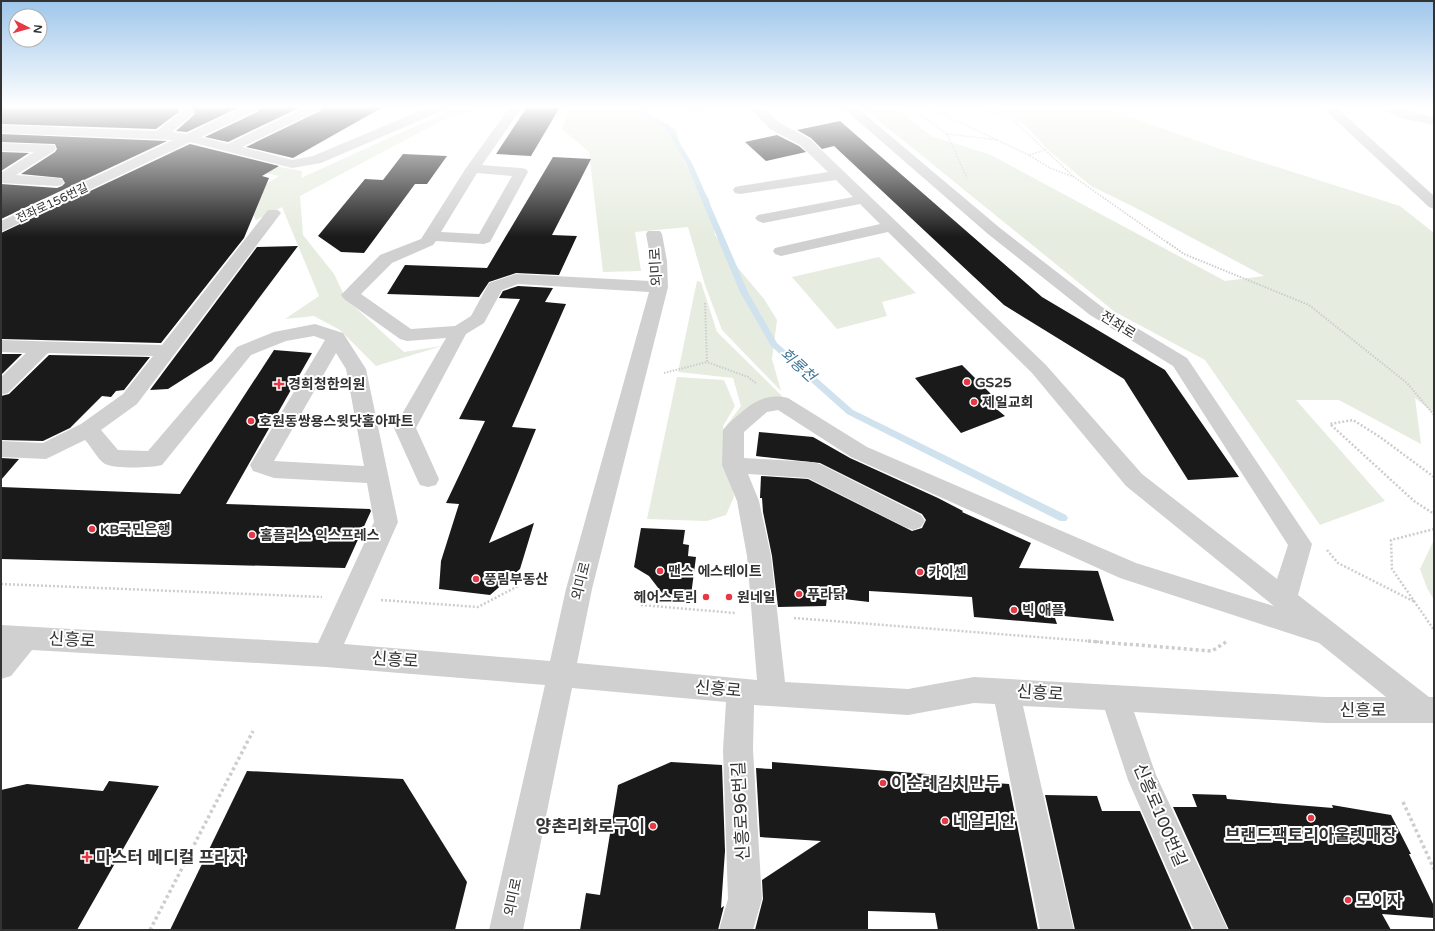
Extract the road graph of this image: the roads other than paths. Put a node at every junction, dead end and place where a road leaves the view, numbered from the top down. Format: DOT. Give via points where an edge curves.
graph roads {
  1 [pos="45,150"];
  2 [pos="162,150"];
  3 [pos="239,150"];
  4 [pos="335,150"];
  5 [pos="485,150"];
  6 [pos="814,150"];
  7 [pos="899,150"];
  8 [pos="1376,150"];
  9 [pos="473,168"];
  10 [pos="839,175"];
  11 [pos="57,182"];
  12 [pos="740,190"];
  13 [pos="864,199"];
  14 [pos="1434,204"];
  15 [pos="273,213"];
  16 [pos="763,218"];
  17 [pos="892,226"];
  18 [pos="1,227"];
  19 [pos="654,234"];
  20 [pos="431,236"];
  21 [pos="781,251"];
  22 [pos="659,287"];
  23 [pos="459,331"];
  24 [pos="336,337"];
  25 [pos="1,346"];
  26 [pos="42,348"];
  27 [pos="167,351"];
  28 [pos="1,388"];
  29 [pos="88,429"];
  30 [pos="1,449"];
  31 [pos="734,465"];
  32 [pos="377,475"];
  33 [pos="428,479"];
  34 [pos="913,521"];
  35 [pos="1284,600"];
  36 [pos="1328,634"];
  37 [pos="13,638"];
  38 [pos="326,655"];
  39 [pos="1,667"];
  40 [pos="560,674"];
  41 [pos="741,691"];
  42 [pos="1006,691"];
  43 [pos="772,694"];
  44 [pos="1115,698"];
  45 [pos="1429,710"];
  46 [pos="506,930"];
  47 [pos="736,930"];
  48 [pos="1057,930"];
  49 [pos="1211,930"];
  1 -- 11 [label="street" via="1,179"];
  2 -- 18 [label="street, 전좌로156번길"];
  3 -- 4 [label="street" via="292,164 310,161"];
  5 -- 9 [label="street"];
  6 -- 10 [label="street"];
  7 -- 35 [label="street, 전좌로" via="994,231 1096,311 1180,362 1300,544"];
  8 -- 14 [label="street"];
  9 -- 20 [label="street"];
  9 -- 20 [label="street" via="521,172 484,239"];
  10 -- 12 [label="street"];
  10 -- 13 [label="street"];
  13 -- 16 [label="street"];
  13 -- 17 [label="street"];
  15 -- 27 [label="street"];
  17 -- 21 [label="street"];
  17 -- 35 [label="street" via="1039,369 1134,480"];
  19 -- 22 [label="street, 외미로"];
  20 -- 23 [label="street" via="427,242 386,259 350,295 407,335"];
  22 -- 23 [label="street" via="516,279 495,287 478,319"];
  22 -- 40 [label="street, 외미로" via="579,589"];
  23 -- 33 [label="street" via="405,428"];
  24 -- 29 [label="street" via="315,330 281,336 244,351 154,459 112,458"];
  24 -- 32 [label="street" via="356,369"];
  24 -- 32 [label="street" via="261,465 274,470"];
  25 -- 26 [label="street"];
  26 -- 27 [label="street"];
  26 -- 28 [label="street"];
  27 -- 29 [label="street" via="130,399"];
  29 -- 30 [label="street" via="46,451"];
  31 -- 34 [label="street" via="812,470"];
  31 -- 36 [label="street" via="734,430 761,406 781,403 859,452 1129,572"];
  31 -- 43 [label="street" via="748,501 758,548"];
  32 -- 38 [label="street" via="386,522"];
  35 -- 36 [label="street"];
  36 -- 45 [label="street"];
  37 -- 38 [label="street, 신흥로"];
  37 -- 39 [label="street"];
  38 -- 40 [label="street, 신흥로"];
  40 -- 41 [label="street, 신흥로"];
  40 -- 46 [label="street, 외미로"];
  41 -- 43 [label="street, 신흥로"];
  41 -- 47 [label="street, 신흥로96번길" via="738,750 745,899"];
  42 -- 43 [label="street, 신흥로" via="974,690 908,702"];
  42 -- 44 [label="street, 신흥로"];
  42 -- 48 [label="street"];
  44 -- 45 [label="street, 신흥로" via="1325,710"];
  44 -- 49 [label="street, 신흥로100번길" via="1143,780"];
}
